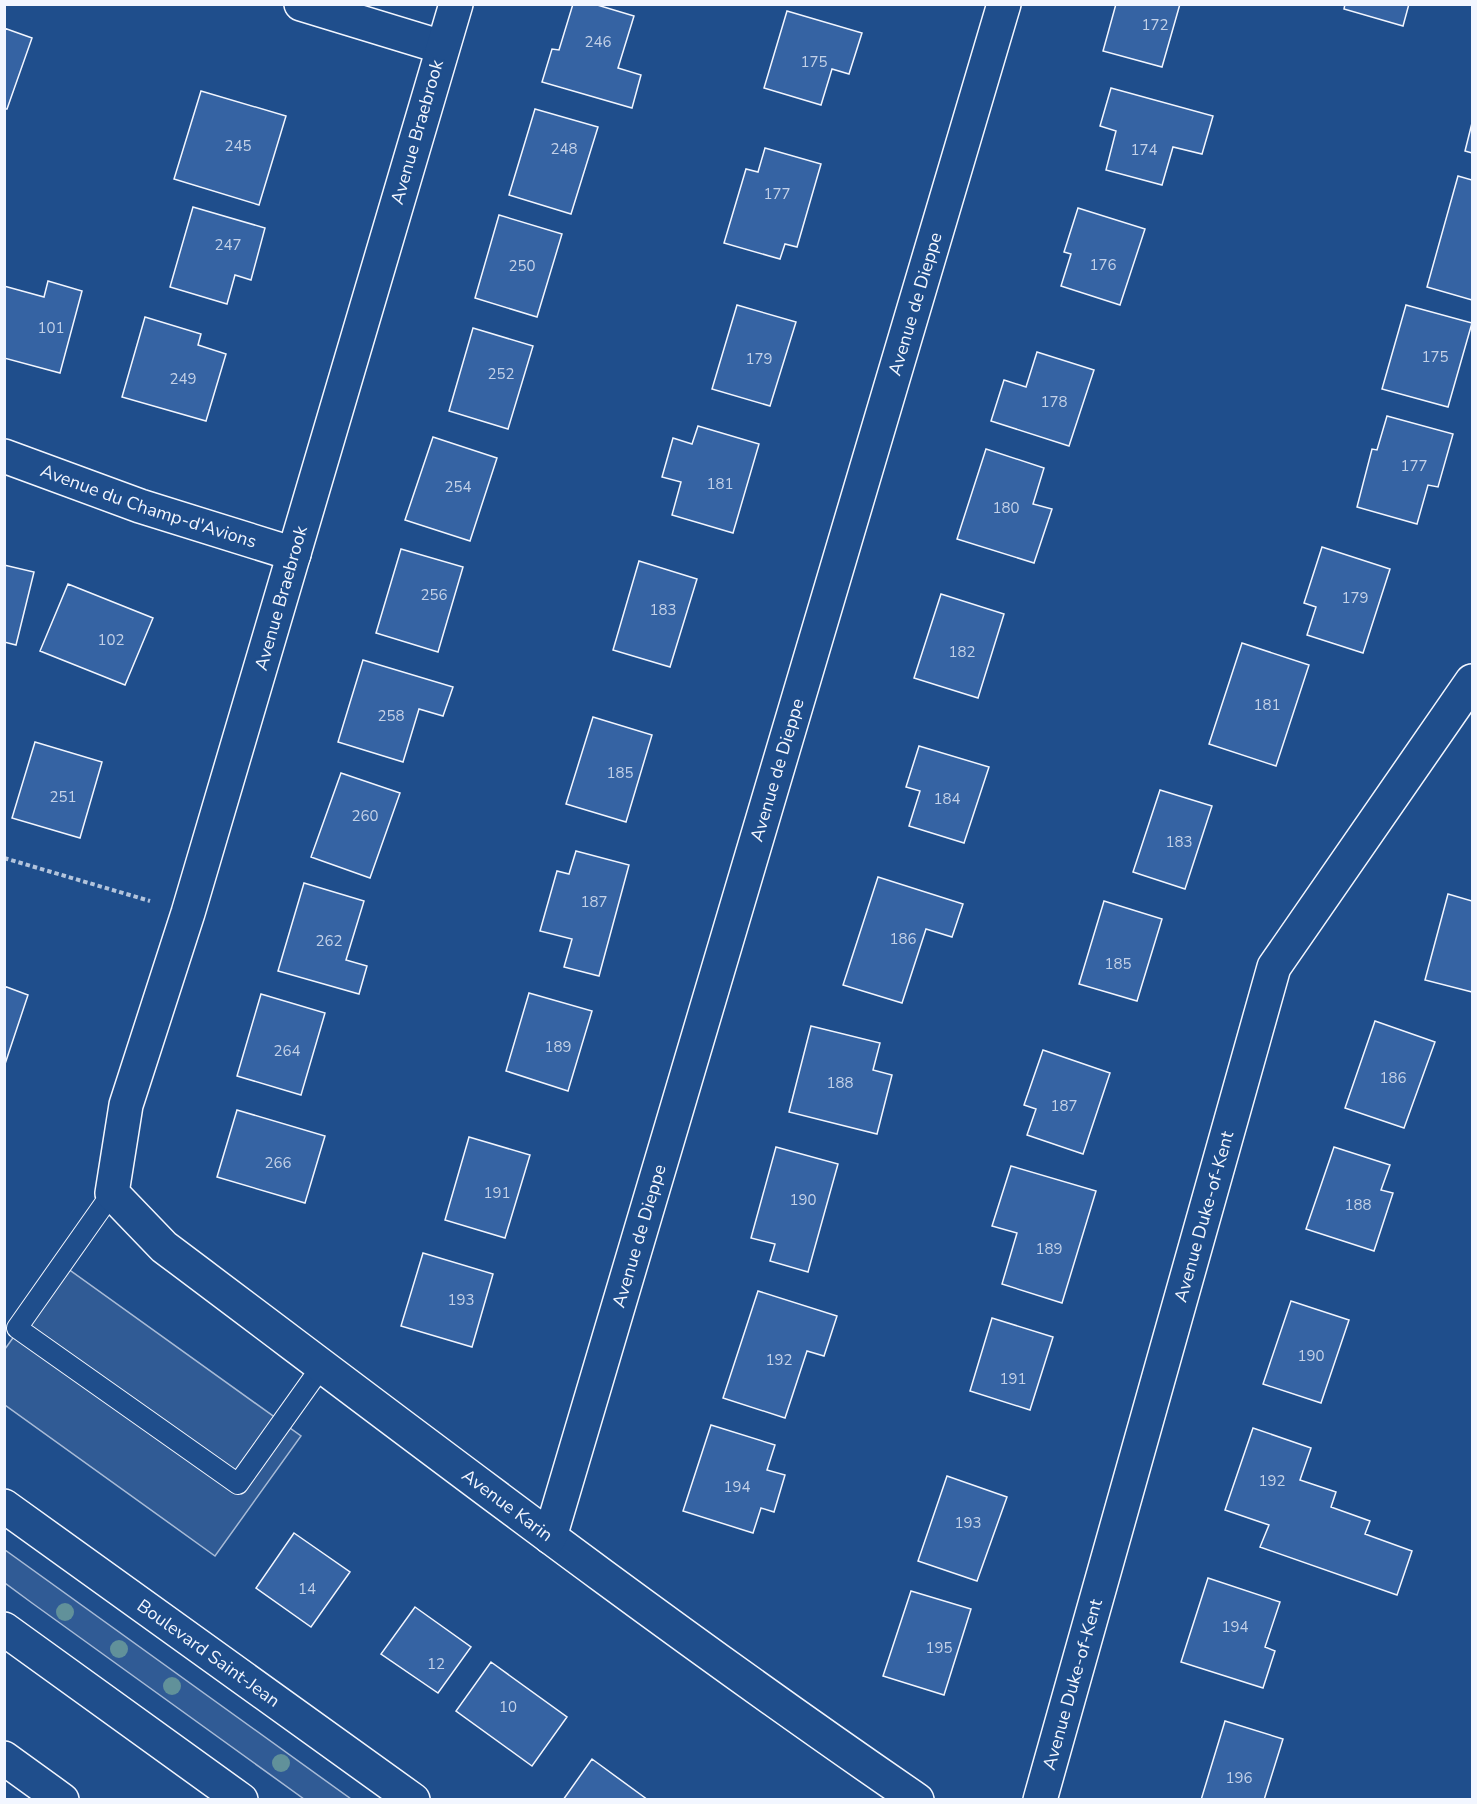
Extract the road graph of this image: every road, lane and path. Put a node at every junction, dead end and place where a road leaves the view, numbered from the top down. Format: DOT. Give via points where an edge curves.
graph roads {
  1 [pos="301,4"];
  2 [pos="456,4"];
  3 [pos="1004,4"];
  4 [pos="442,48"];
  5 [pos="4,456"];
  6 [pos="294,554"];
  7 [pos="1473,681"];
  8 [pos="4,858"];
  9 [pos="152,902"];
  10 [pos="112,1193"];
  11 [pos="322,1366"];
  12 [pos="4,1506"];
  13 [pos="550,1537"];
  14 [pos="4,1629"];
  15 [pos="4,1758"];
  16 [pos="62,1800"];
  17 [pos="241,1800"];
  18 [pos="413,1800"];
  19 [pos="917,1800"];
  20 [pos="1040,1800"];
  1 -- 4 [label="street"];
  2 -- 4 [label="street, Avenue Braebrook"];
  3 -- 13 [label="street, Avenue de Dieppe"];
  4 -- 6 [label="street, Avenue Braebrook"];
  5 -- 6 [label="street, Avenue du Champ-d'Avions" via="140,506"];
  6 -- 10 [label="street, Avenue Braebrook" via="188,913 126,1105"];
  7 -- 20 [label="street, Avenue Duke-of-Kent" via="1274,967"];
  8 -- 9 [label="path"];
  10 -- 11 [label="street, Avenue Karin" via="164,1247"];
  10 -- 11 [label="lane" via="17,1328 238,1484"];
  11 -- 13 [label="street, Avenue Karin"];
  12 -- 18 [label="street, Boulevard Saint-Jean"];
  13 -- 19 [label="street, Avenue Karin"];
  14 -- 17 [label="street"];
  15 -- 16 [label="street"];
}
